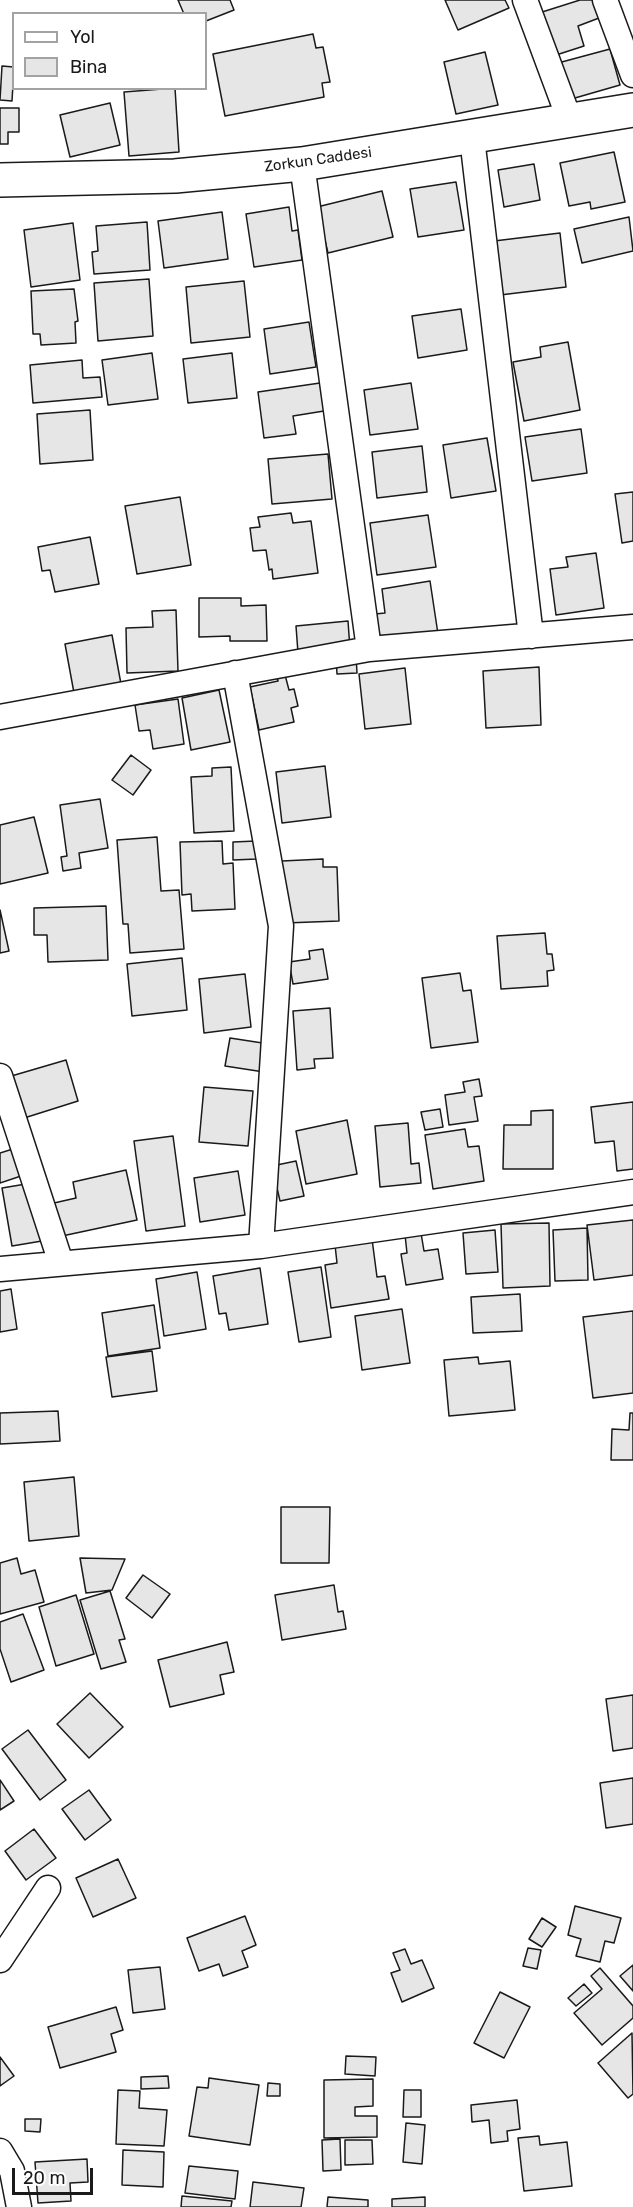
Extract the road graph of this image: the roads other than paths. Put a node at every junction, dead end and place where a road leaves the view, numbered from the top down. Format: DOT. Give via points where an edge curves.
graph roads {
  1 [pos="525,0"];
  2 [pos="605,0"];
  3 [pos="633,75"];
  4 [pos="633,110"];
  5 [pos="570,121"];
  6 [pos="472,138"];
  7 [pos="302,164"];
  8 [pos="0,180"];
  9 [pos="633,627"];
  10 [pos="531,636"];
  11 [pos="369,649"];
  12 [pos="235,674"];
  13 [pos="0,717"];
  14 [pos="0,1076"];
  15 [pos="633,1192"];
  16 [pos="261,1246"];
  17 [pos="61,1263"];
  18 [pos="0,1269"];
  19 [pos="48,1888"];
  20 [pos="0,1960"];
  21 [pos="0,2151"];
  22 [pos="20,2207"];
  1 -- 5 [label="street"];
  2 -- 3 [label="street"];
  4 -- 5 [label="street, Zorkun Caddesi"];
  5 -- 6 [label="street, Zorkun Caddesi"];
  6 -- 7 [label="street, Zorkun Caddesi"];
  6 -- 10 [label="street"];
  7 -- 8 [label="street, Zorkun Caddesi" via="175,176"];
  7 -- 11 [label="street"];
  9 -- 10 [label="street"];
  10 -- 11 [label="street"];
  11 -- 12 [label="street"];
  12 -- 13 [label="street"];
  12 -- 16 [label="street" via="281,926"];
  14 -- 17 [label="street"];
  15 -- 16 [label="street"];
  16 -- 17 [label="street"];
  17 -- 18 [label="street"];
  19 -- 20 [label="street"];
  21 -- 22 [label="street" via="12,2170"];
}
